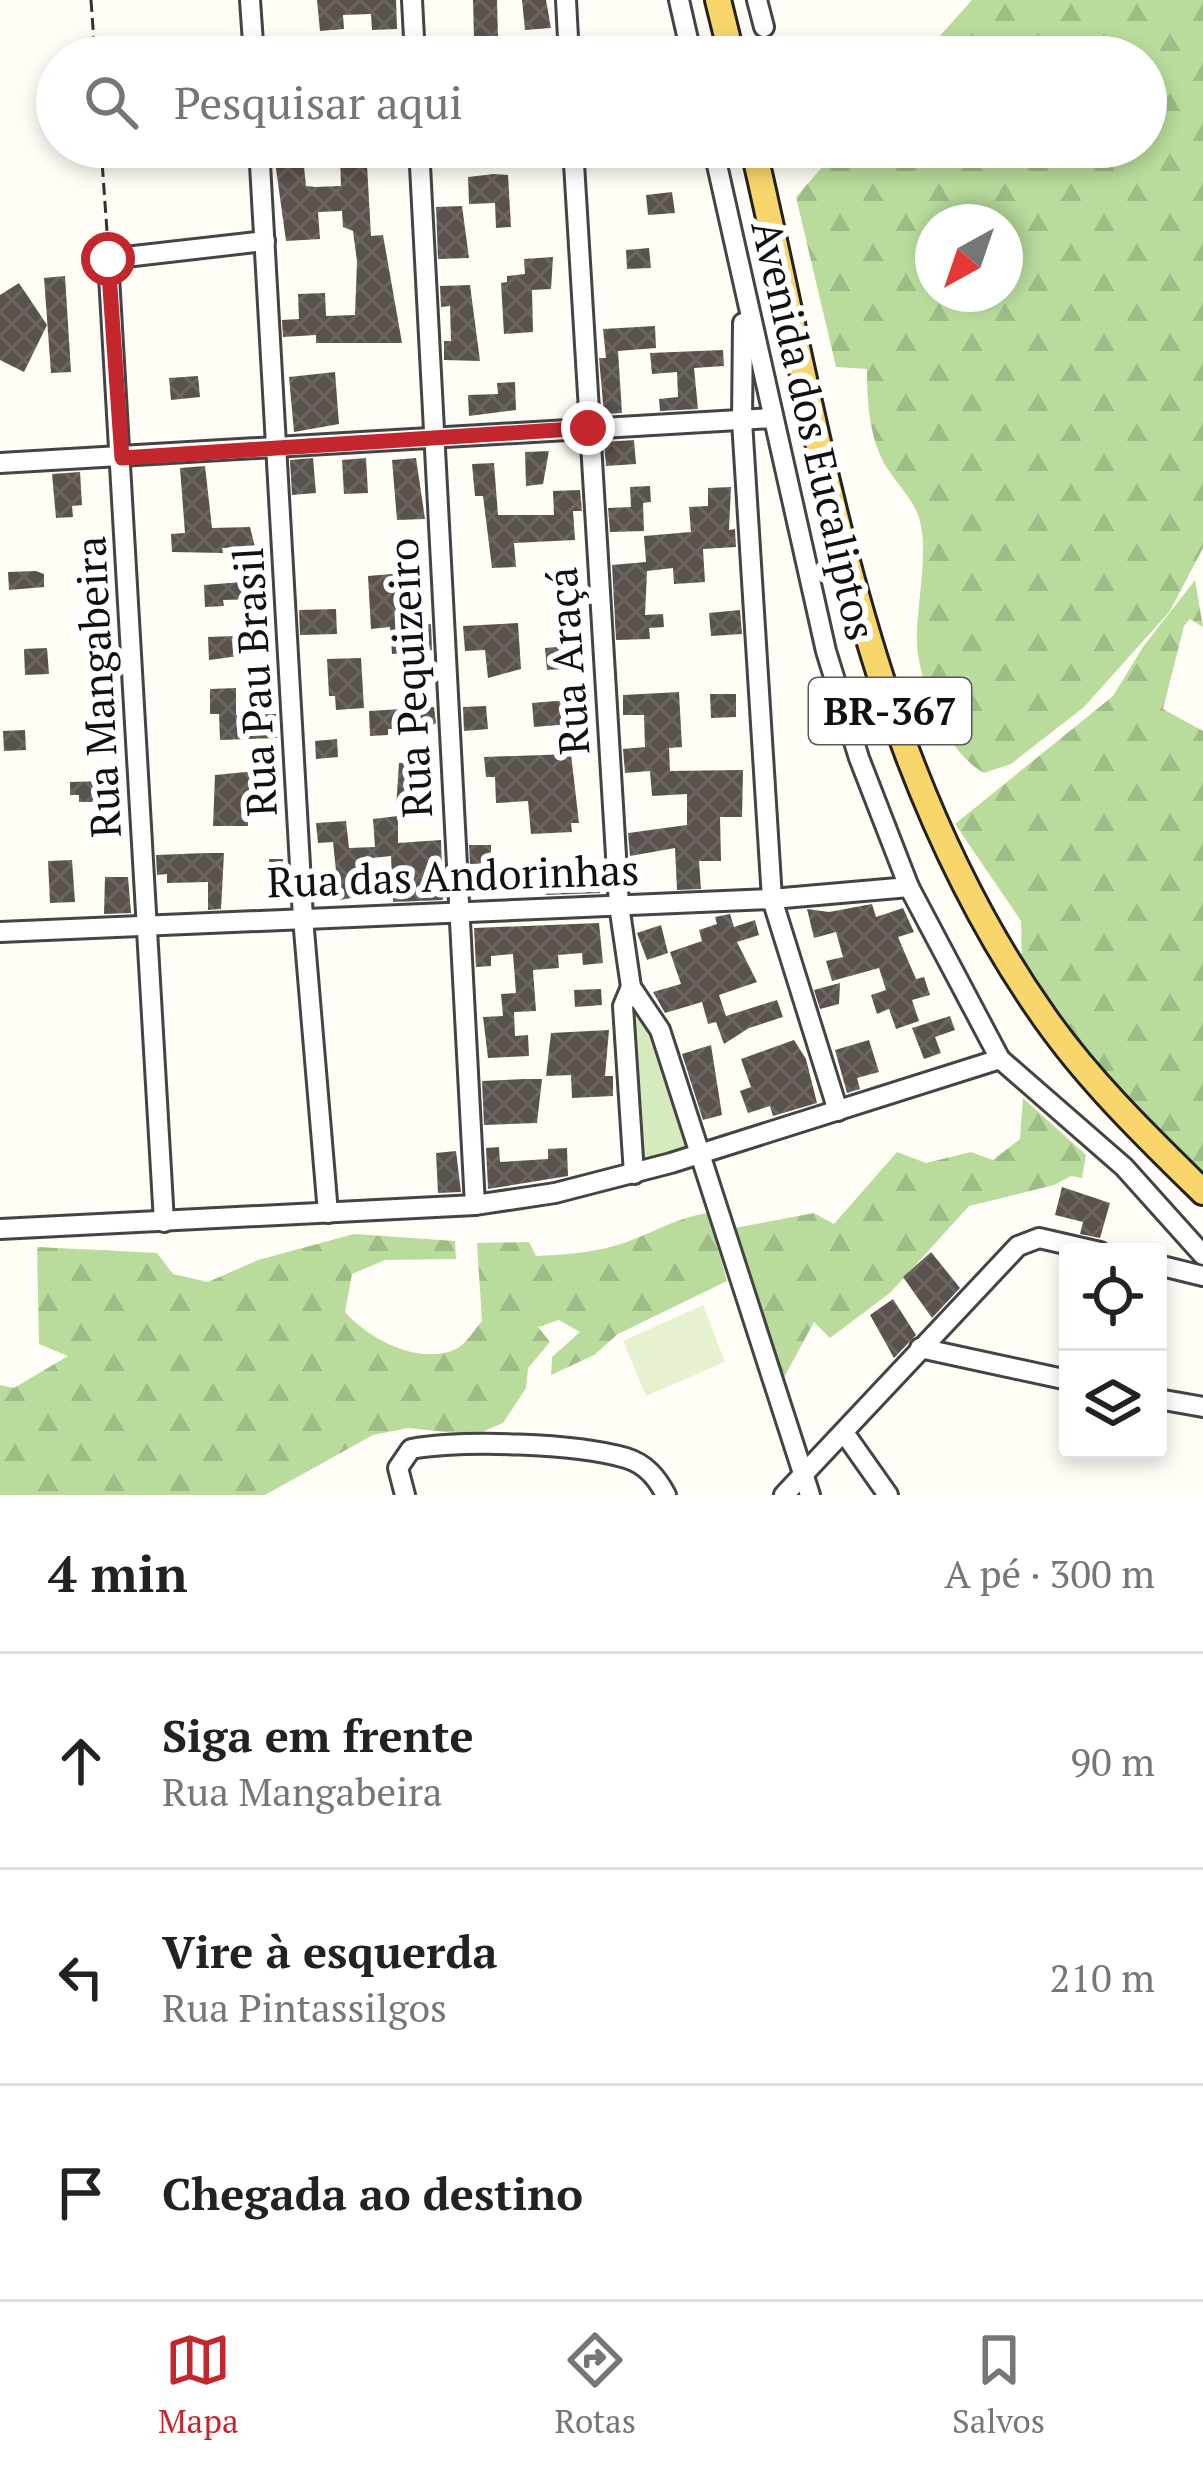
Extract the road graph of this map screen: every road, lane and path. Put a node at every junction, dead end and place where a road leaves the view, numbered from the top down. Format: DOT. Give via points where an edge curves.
graph roads {
  1 [pos="91,0"];
  2 [pos="250,0"];
  3 [pos="412,0"];
  4 [pos="566,0"];
  5 [pos="679,0"];
  6 [pos="718,0"];
  7 [pos="757,0"];
  8 [pos="764,27"];
  9 [pos="94,36"];
  10 [pos="253,36"];
  11 [pos="414,36"];
  12 [pos="568,36"];
  13 [pos="687,36"];
  14 [pos="727,36"];
  15 [pos="102,168"];
  16 [pos="261,168"];
  17 [pos="420,168"];
  18 [pos="575,168"];
  19 [pos="717,168"];
  20 [pos="758,168"];
  21 [pos="265,241"];
  22 [pos="108,259"];
  23 [pos="743,290"];
  24 [pos="773,418"];
  25 [pos="742,421"];
  26 [pos="588,428"];
  27 [pos="433,436"];
  28 [pos="278,444"];
  29 [pos="122,458"];
  30 [pos="0,464"];
  31 [pos="909,886"];
  32 [pos="772,899"];
  33 [pos="620,905"];
  34 [pos="459,914"];
  35 [pos="303,918"];
  36 [pos="147,926"];
  37 [pos="0,932"];
  38 [pos="631,987"];
  39 [pos="1000,1060"];
  40 [pos="838,1111"];
  41 [pos="702,1154"];
  42 [pos="634,1174"];
  43 [pos="1203,1192"];
  44 [pos="475,1204"];
  45 [pos="328,1213"];
  46 [pos="1172,1216"];
  47 [pos="164,1222"];
  48 [pos="0,1229"];
  49 [pos="1203,1236"];
  50 [pos="1059,1245"];
  51 [pos="1203,1255"];
  52 [pos="1167,1267"];
  53 [pos="1203,1276"];
  54 [pos="920,1348"];
  55 [pos="1059,1377"];
  56 [pos="1167,1401"];
  57 [pos="1203,1407"];
  58 [pos="845,1434"];
  59 [pos="807,1486"];
  60 [pos="404,1495"];
  61 [pos="666,1495"];
  62 [pos="784,1495"];
  63 [pos="888,1495"];
  1 -- 9 [label="path"];
  2 -- 10 [label="street"];
  3 -- 11 [label="street"];
  4 -- 12 [label="street"];
  5 -- 13 [label="street"];
  6 -- 14 [label="main road"];
  7 -- 8 [label="street"];
  15 -- 22 [label="path"];
  16 -- 21 [label="street, Rua Pau Brasil"];
  17 -- 27 [label="street, Rua Pequizeiro"];
  18 -- 26 [label="street, Rua Araçá"];
  19 -- 23 [label="street, Avenida dos Eucaliptos"];
  20 -- 43 [label="main road, BR-367" via="850,580 930,820 1045,1018 1112,1102"];
  21 -- 22 [label="street"];
  21 -- 28 [label="street, Rua Pau Brasil"];
  22 -- 29 [label="street, Rua Mangabeira"];
  23 -- 24 [label="street, Avenida dos Eucaliptos"];
  23 -- 25 [label="street"];
  24 -- 25 [label="street"];
  24 -- 31 [label="street, Avenida dos Eucaliptos" via="826,651"];
  25 -- 26 [label="street"];
  25 -- 32 [label="street"];
  26 -- 27 [label="street"];
  26 -- 33 [label="street, Rua Araçá"];
  27 -- 28 [label="street"];
  27 -- 34 [label="street, Rua Pequizeiro"];
  28 -- 29 [label="street"];
  28 -- 35 [label="street, Rua Pau Brasil"];
  29 -- 30 [label="street"];
  29 -- 36 [label="street, Rua Mangabeira"];
  31 -- 32 [label="street, Rua das Andorinhas"];
  31 -- 39 [label="street, Avenida dos Eucaliptos"];
  32 -- 33 [label="street, Rua das Andorinhas"];
  32 -- 40 [label="street"];
  33 -- 34 [label="street, Rua das Andorinhas"];
  33 -- 38 [label="street, Rua Araçá"];
  34 -- 35 [label="street, Rua das Andorinhas"];
  34 -- 44 [label="street, Rua Pequizeiro"];
  35 -- 36 [label="street, Rua das Andorinhas"];
  35 -- 45 [label="street, Rua Pau Brasil"];
  36 -- 37 [label="street, Rua das Andorinhas"];
  36 -- 47 [label="street, Rua Mangabeira"];
  38 -- 41 [label="street, Rua Araçá" via="660,1030"];
  38 -- 42 [label="street" via="623,1006"];
  39 -- 40 [label="street"];
  39 -- 46 [label="street, Avenida dos Eucaliptos"];
  40 -- 41 [label="street"];
  41 -- 42 [label="street"];
  41 -- 59 [label="street, Rua Araçá"];
  42 -- 44 [label="street"];
  44 -- 45 [label="street"];
  45 -- 47 [label="street"];
  46 -- 49 [label="street"];
  46 -- 51 [label="street, Avenida dos Eucaliptos"];
  47 -- 48 [label="street"];
  50 -- 54 [label="street" via="1029,1240"];
  52 -- 53 [label="street"];
  54 -- 55 [label="street"];
  54 -- 58 [label="street"];
  56 -- 57 [label="street"];
  58 -- 59 [label="street"];
  58 -- 63 [label="street"];
  59 -- 62 [label="street"];
  60 -- 61 [label="street" via="403,1454 425,1446 516,1445 625,1458 656,1477"];
}
